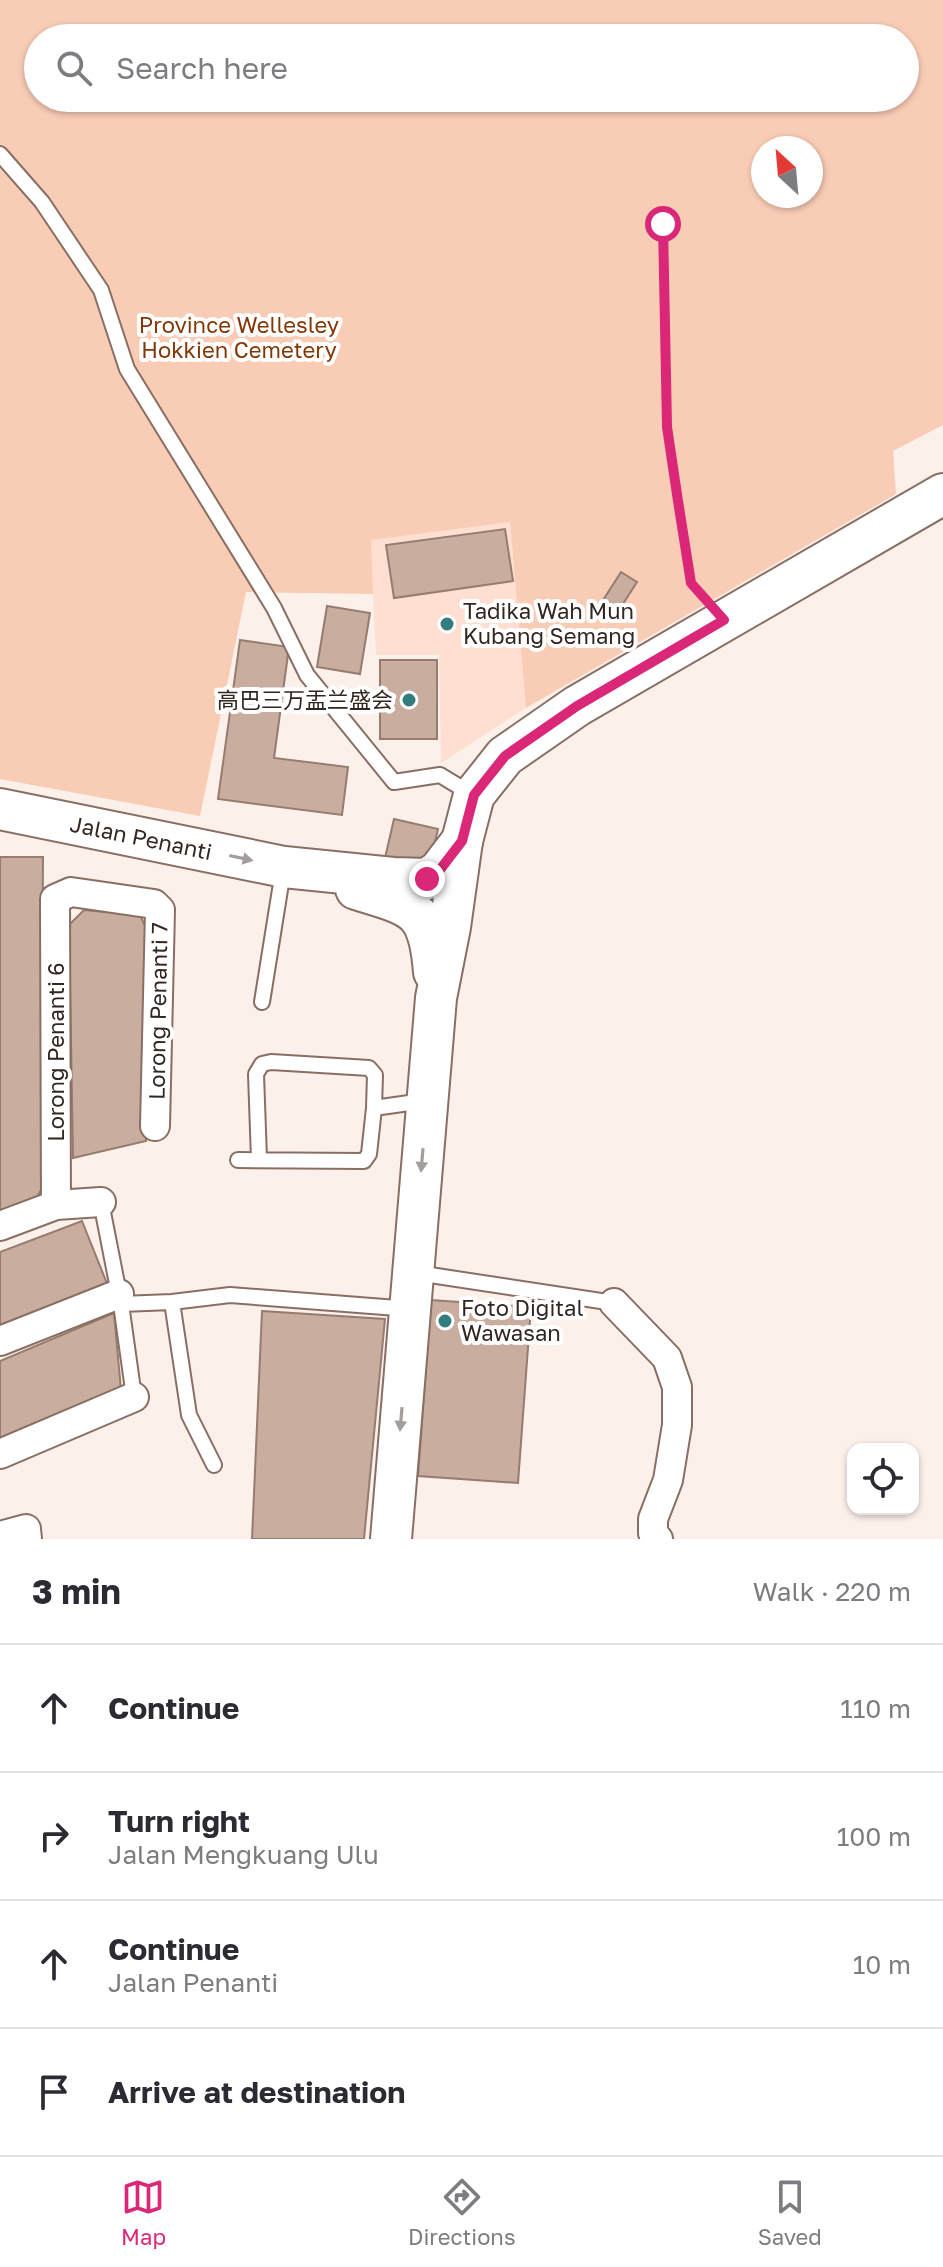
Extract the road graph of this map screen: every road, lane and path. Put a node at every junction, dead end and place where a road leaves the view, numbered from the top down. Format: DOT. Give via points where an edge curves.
graph roads {
  1 [pos="0,154"];
  2 [pos="663,224"];
  3 [pos="943,494"];
  4 [pos="724,620"];
  5 [pos="474,795"];
  6 [pos="0,809"];
  7 [pos="462,841"];
  8 [pos="284,867"];
  9 [pos="55,899"];
  10 [pos="436,998"];
  11 [pos="262,1002"];
  12 [pos="428,1100"];
  13 [pos="374,1108"];
  14 [pos="155,1126"];
  15 [pos="259,1159"];
  16 [pos="238,1160"];
  17 [pos="101,1202"];
  18 [pos="56,1205"];
  19 [pos="0,1226"];
  20 [pos="412,1290"];
  21 [pos="120,1299"];
  22 [pos="172,1302"];
  23 [pos="614,1303"];
  24 [pos="0,1341"];
  25 [pos="134,1397"];
  26 [pos="0,1454"];
  27 [pos="214,1465"];
  28 [pos="0,1536"];
  29 [pos="27,1539"];
  30 [pos="391,1539"];
  31 [pos="658,1539"];
  1 -- 5 [label="lane" via="42,202 101,290 127,369 274,608 307,675 394,782 440,775"];
  2 -- 4 [label="path" via="667,427 678,501 691,583"];
  3 -- 4 [label="main road"];
  4 -- 5 [label="main road" via="537,732 505,756"];
  5 -- 7 [label="main road"];
  6 -- 8 [label="main road, Jalan Penanti, one-way"];
  7 -- 8 [label="main road, Jalan Penanti" via="427,879"];
  7 -- 10 [label="main road"];
  8 -- 10 [label="main road, Jalan Penanti" via="396,901 417,914 432,952"];
  8 -- 11 [label="lane"];
  9 -- 14 [label="street, Lorong Penanti 7" via="71,892 154,904 160,910"];
  9 -- 18 [label="street, Lorong Penanti 6"];
  10 -- 12 [label="main road"];
  12 -- 13 [label="lane"];
  12 -- 20 [label="main road, one-way"];
  13 -- 15 [label="lane" via="364,1161"];
  13 -- 15 [label="lane" via="375,1075 369,1068 262,1064 256,1074"];
  15 -- 16 [label="lane"];
  17 -- 18 [label="street"];
  17 -- 21 [label="lane"];
  18 -- 19 [label="street"];
  20 -- 22 [label="lane" via="230,1295"];
  20 -- 23 [label="lane"];
  20 -- 30 [label="main road, one-way"];
  21 -- 22 [label="lane"];
  21 -- 24 [label="street"];
  21 -- 25 [label="lane"];
  22 -- 27 [label="lane" via="189,1415"];
  23 -- 31 [label="street" via="667,1358 677,1387 668,1480 653,1519"];
  25 -- 26 [label="street"];
  28 -- 29 [label="street" via="26,1529"];
}
